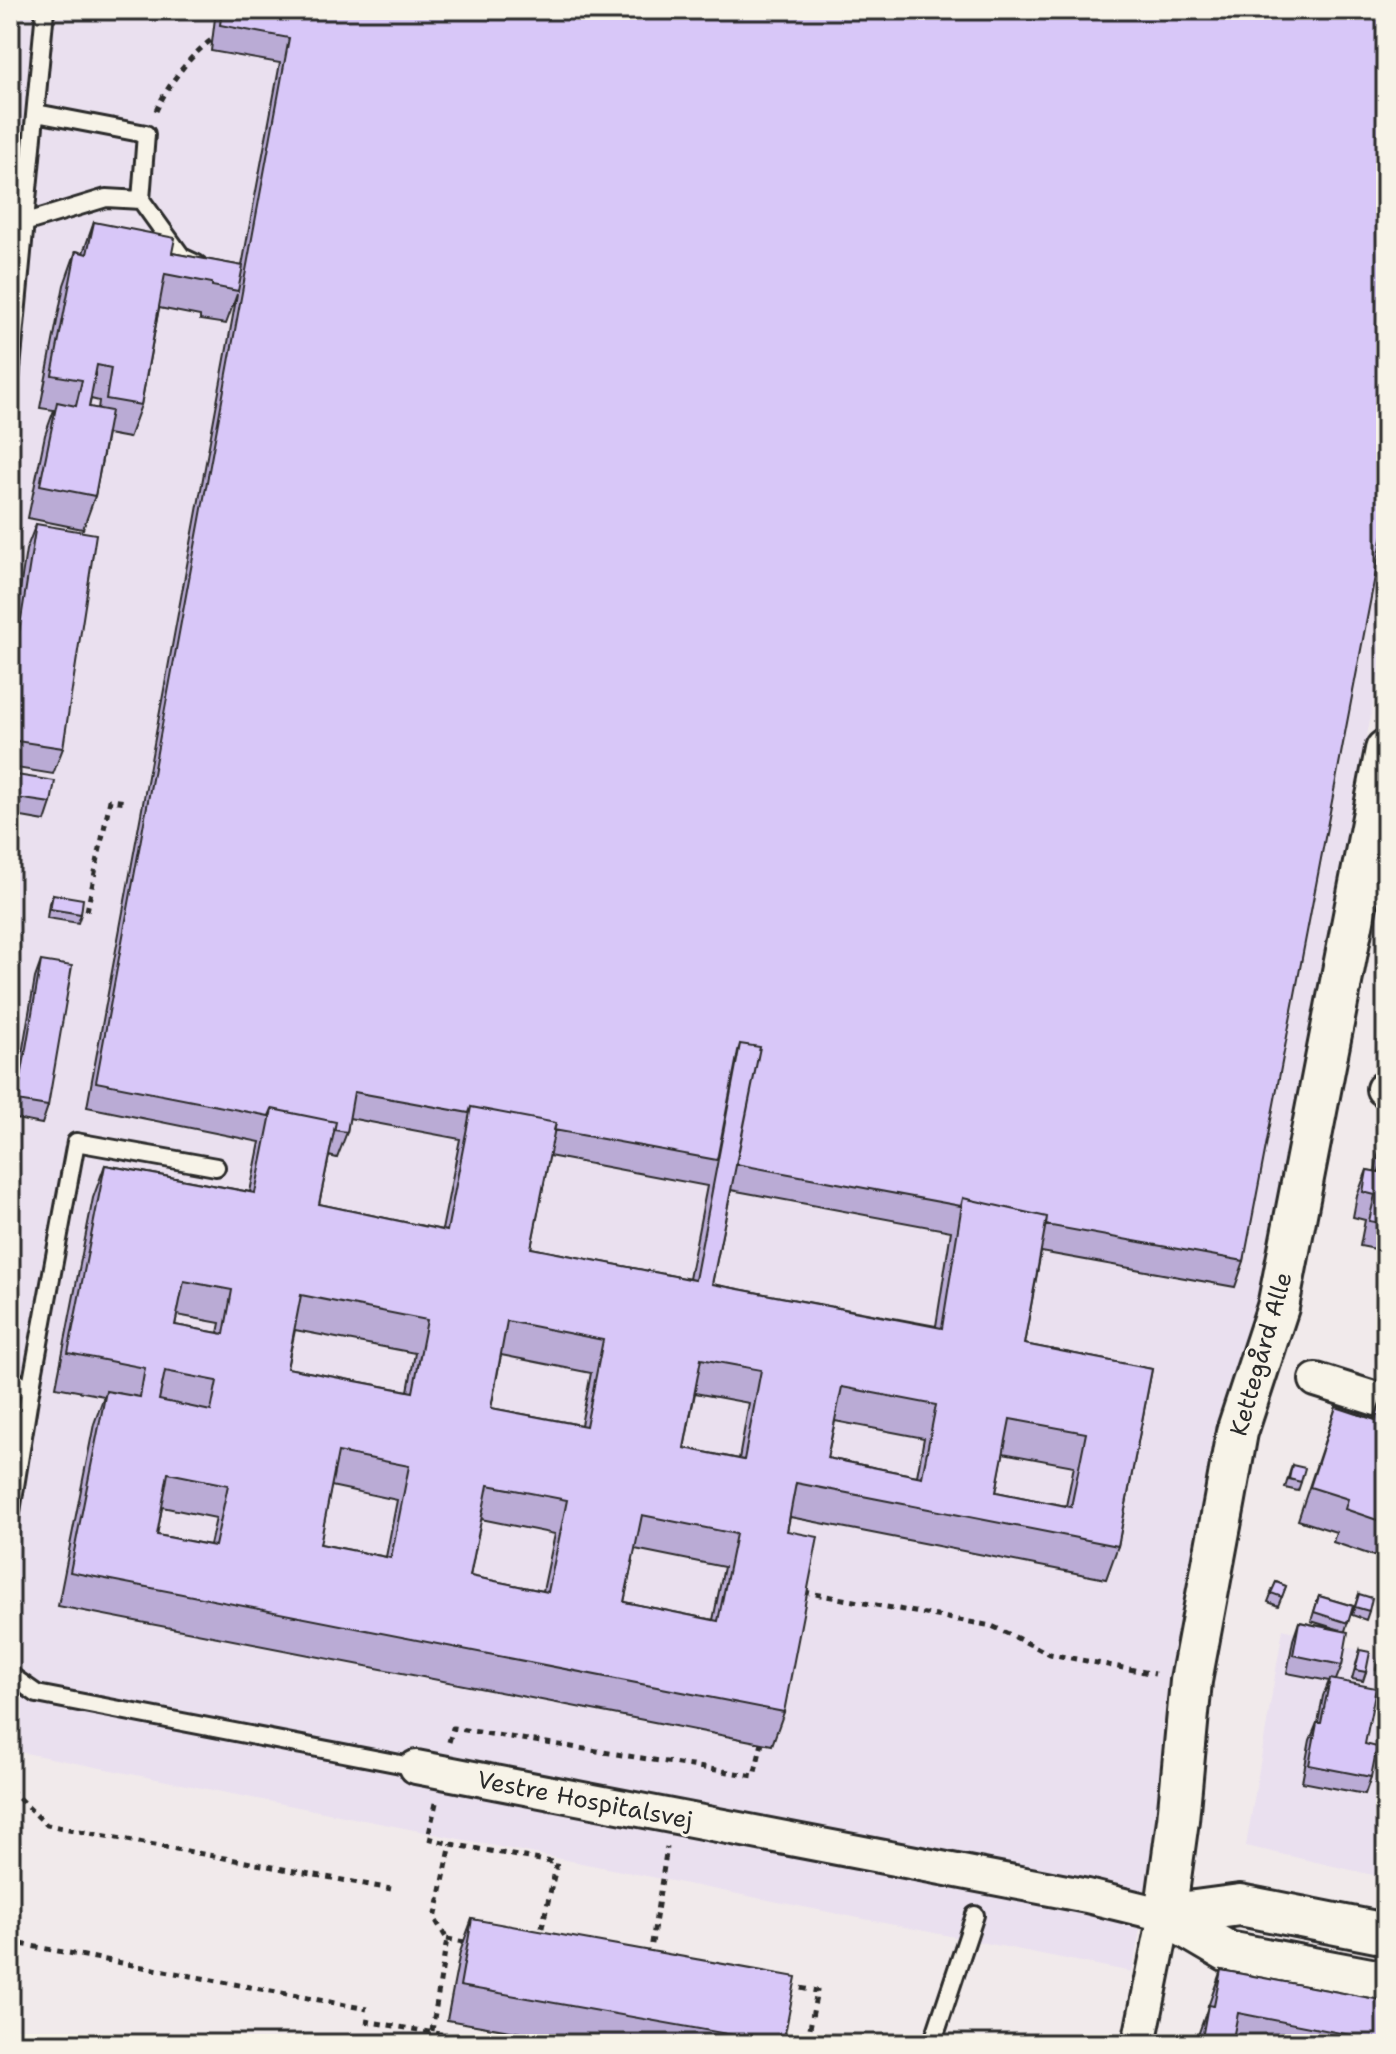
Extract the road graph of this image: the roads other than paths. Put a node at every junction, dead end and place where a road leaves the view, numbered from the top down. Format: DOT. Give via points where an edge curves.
graph roads {
  1 [pos="45,10"];
  2 [pos="36,113"];
  3 [pos="141,200"];
  4 [pos="27,222"];
  5 [pos="209,269"];
  6 [pos="10,379"];
  7 [pos="1386,750"];
  8 [pos="216,1167"];
  9 [pos="10,1377"];
  10 [pos="1316,1380"];
  11 [pos="30,1392"];
  12 [pos="1386,1402"];
  13 [pos="10,1518"];
  14 [pos="10,1675"];
  15 [pos="416,1767"];
  16 [pos="975,1915"];
  17 [pos="1165,1915"];
  18 [pos="1386,1934"];
  19 [pos="1386,1982"];
  20 [pos="932,2044"];
  21 [pos="1139,2044"];
  1 -- 2 [label="lane"];
  2 -- 3 [label="lane" via="146,134"];
  2 -- 4 [label="lane"];
  3 -- 4 [label="lane" via="106,198"];
  3 -- 5 [label="lane" via="182,257"];
  4 -- 6 [label="lane"];
  7 -- 17 [label="street, Kettegård Alle" via="1278,1307 1237,1432 1191,1681"];
  8 -- 11 [label="lane" via="76,1142"];
  9 -- 11 [label="lane"];
  10 -- 12 [label="street"];
  11 -- 13 [label="lane"];
  14 -- 15 [label="lane, Vestre Hospitalsvej" via="37,1694"];
  15 -- 17 [label="street, Vestre Hospitalsvej"];
  16 -- 20 [label="lane"];
  17 -- 18 [label="street" via="1240,1905"];
  17 -- 19 [label="street" via="1228,1952"];
  17 -- 21 [label="street, Kettegård Alle"];
}
